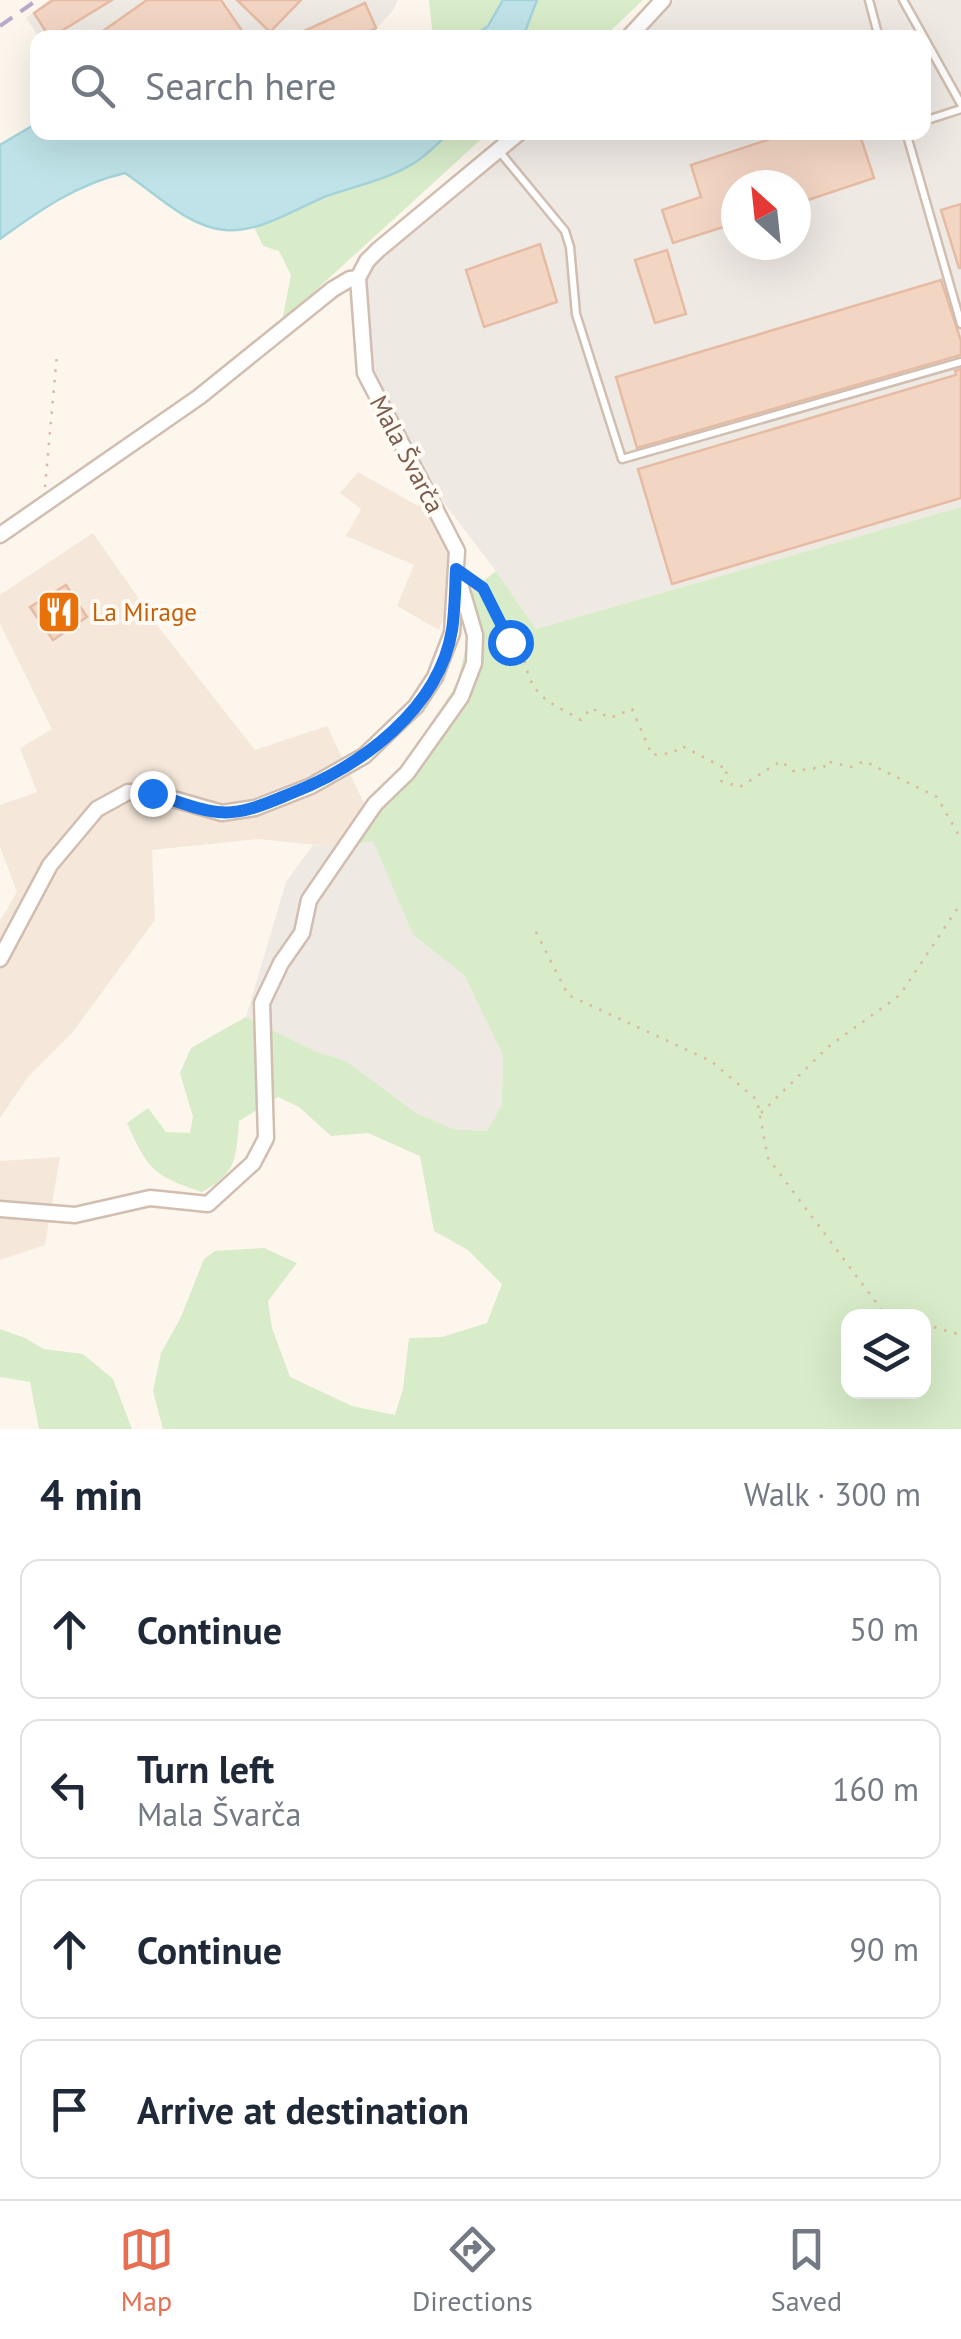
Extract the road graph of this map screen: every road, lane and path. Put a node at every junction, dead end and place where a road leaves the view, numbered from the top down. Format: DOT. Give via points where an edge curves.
graph roads {
  1 [pos="663,0"];
  2 [pos="870,0"];
  3 [pos="903,0"];
  4 [pos="635,30"];
  5 [pos="877,30"];
  6 [pos="919,30"];
  7 [pos="931,51"];
  8 [pos="961,106"];
  9 [pos="931,117"];
  10 [pos="510,140"];
  11 [pos="908,140"];
  12 [pos="498,150"];
  13 [pos="358,278"];
  14 [pos="961,324"];
  15 [pos="57,354"];
  16 [pos="961,362"];
  17 [pos="43,507"];
  18 [pos="0,535"];
  19 [pos="457,571"];
  20 [pos="961,839"];
  21 [pos="961,903"];
  22 [pos="536,932"];
  23 [pos="0,958"];
  24 [pos="760,1114"];
  25 [pos="0,1209"];
  26 [pos="881,1309"];
  27 [pos="931,1326"];
  28 [pos="961,1335"];
  1 -- 4 [label="street"];
  2 -- 5 [label="lane"];
  3 -- 6 [label="lane"];
  7 -- 8 [label="lane"];
  8 -- 9 [label="lane"];
  10 -- 12 [label="street"];
  11 -- 14 [label="lane"];
  12 -- 13 [label="street" via="378,250"];
  12 -- 16 [label="lane" via="564,231 576,314 622,459"];
  13 -- 17 [label="street" via="333,289 199,397"];
  13 -- 19 [label="street, Mala Švarča" via="365,373 457,551"];
  15 -- 17 [label="path"];
  17 -- 18 [label="street"];
  19 -- 20 [label="path" via="483,588 510,642 523,651 527,680 540,697 580,720 591,708 610,718 632,709 652,755 682,746 728,770 721,780 740,787 781,762 793,771 824,767 826,761 851,767 864,761 937,798"];
  19 -- 23 [label="street, Mala Švarča" via="452,633 435,676 416,706 364,756 255,808 222,813 128,792 97,809 50,866"];
  19 -- 25 [label="street" via="475,635 474,664 461,697 407,773 374,804 309,900 302,933 262,1003 266,1138 253,1164 208,1204 150,1198 75,1215"];
  21 -- 24 [label="path" via="900,995 828,1047"];
  22 -- 24 [label="path" via="568,995 711,1061 757,1100"];
  24 -- 26 [label="path" via="768,1158"];
  27 -- 28 [label="path"];
}
